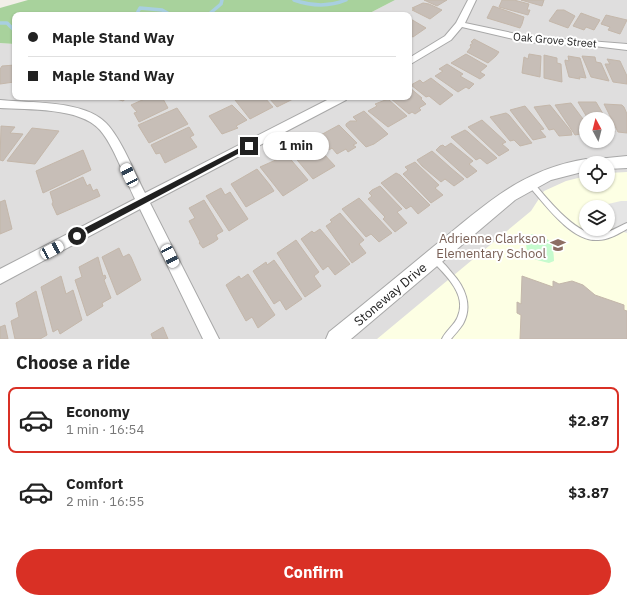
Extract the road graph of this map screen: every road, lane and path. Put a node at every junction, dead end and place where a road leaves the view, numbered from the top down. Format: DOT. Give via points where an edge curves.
graph roads {
  1 [pos="472,0"];
  2 [pos="460,24"];
  3 [pos="627,47"];
  4 [pos="412,60"];
  5 [pos="336,100"];
  6 [pos="0,104"];
  7 [pos="615,162"];
  8 [pos="627,162"];
  9 [pos="579,166"];
  10 [pos="529,182"];
  11 [pos="142,201"];
  12 [pos="627,226"];
  13 [pos="432,258"];
  14 [pos="0,277"];
  15 [pos="211,339"];
  16 [pos="336,339"];
  17 [pos="446,339"];
  1 -- 2 [label="street"];
  2 -- 3 [label="street, Oak Grove Street" via="526,39 594,42"];
  2 -- 4 [label="street" via="448,38"];
  5 -- 11 [label="street"];
  6 -- 11 [label="street" via="67,110 83,114 102,125"];
  7 -- 8 [label="street"];
  9 -- 10 [label="street, Stoneway Drive" via="551,172"];
  10 -- 12 [label="lane" via="576,231 597,238"];
  10 -- 13 [label="street, Stoneway Drive" via="509,195"];
  11 -- 14 [label="street"];
  11 -- 15 [label="street"];
  13 -- 16 [label="street, Stoneway Drive"];
  13 -- 17 [label="lane" via="456,283 463,307 462,316"];
}
